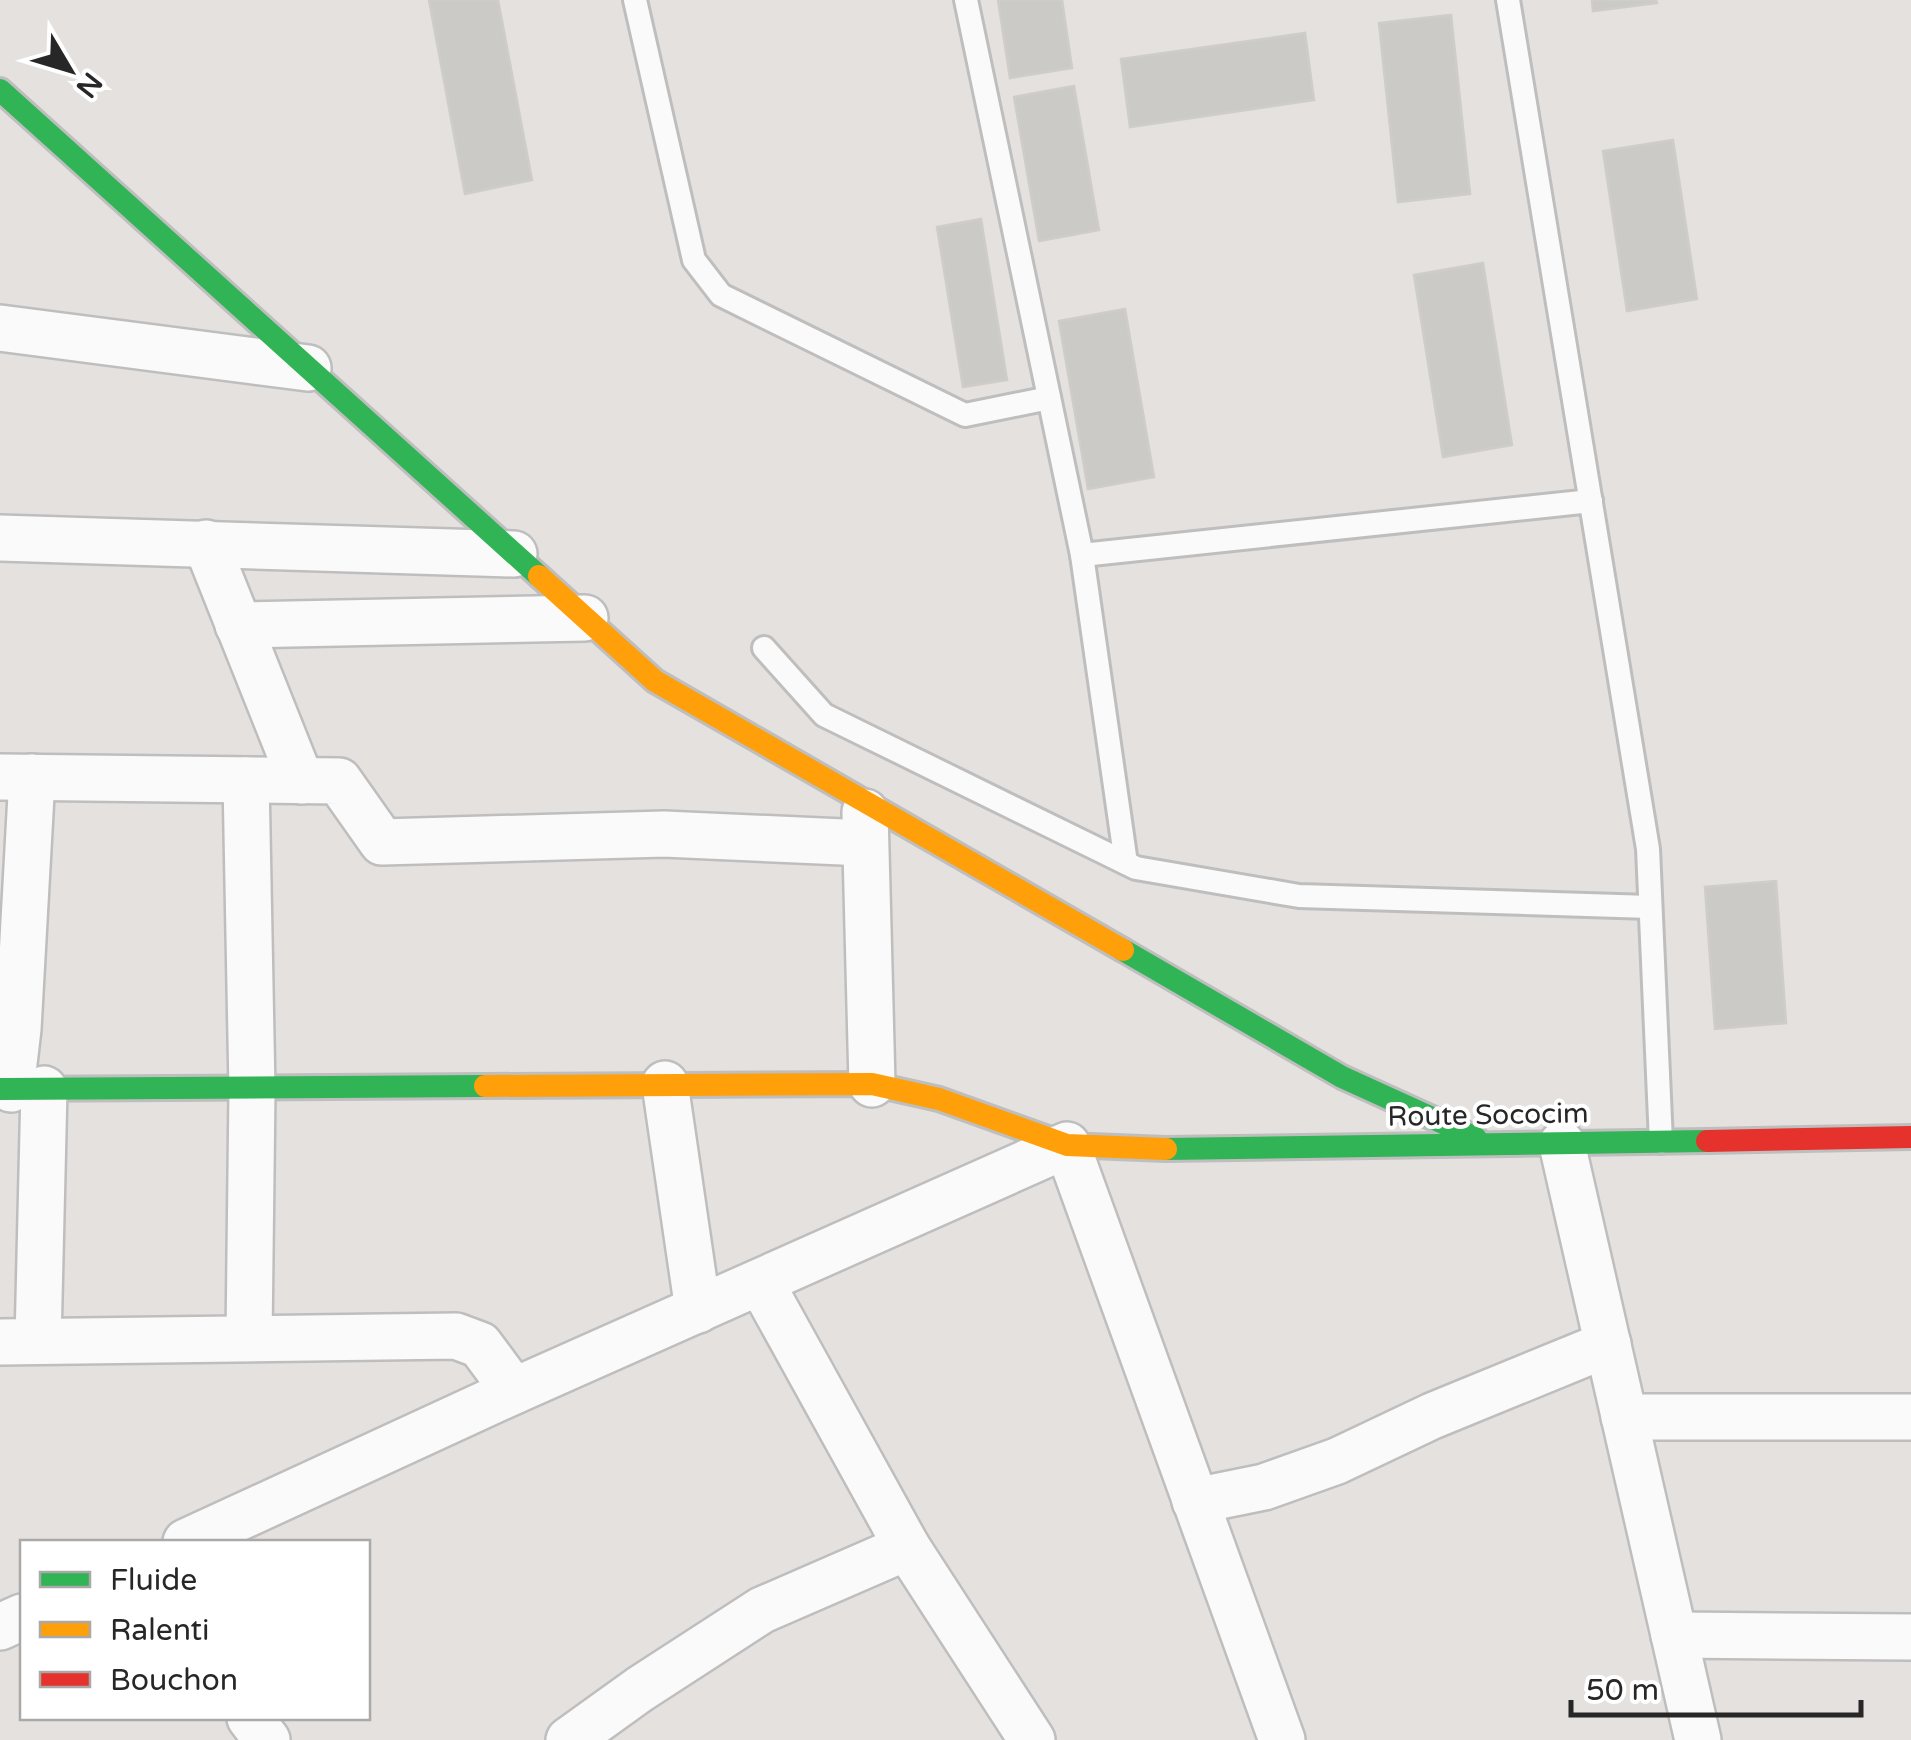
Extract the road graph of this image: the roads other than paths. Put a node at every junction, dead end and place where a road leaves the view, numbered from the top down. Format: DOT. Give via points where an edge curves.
graph roads {
  1 [pos="635,0"];
  2 [pos="966,0"];
  3 [pos="1508,0"];
  4 [pos="0,90"];
  5 [pos="0,328"];
  6 [pos="308,368"];
  7 [pos="1049,398"];
  8 [pos="1591,501"];
  9 [pos="0,538"];
  10 [pos="206,544"];
  11 [pos="514,554"];
  12 [pos="1082,555"];
  13 [pos="585,618"];
  14 [pos="238,625"];
  15 [pos="764,648"];
  16 [pos="16,777"];
  17 [pos="246,780"];
  18 [pos="301,781"];
  19 [pos="864,799"];
  20 [pos="866,843"];
  21 [pos="1126,862"];
  22 [pos="1650,907"];
  23 [pos="665,1084"];
  24 [pos="872,1084"];
  25 [pos="18,1089"];
  26 [pos="252,1090"];
  27 [pos="1911,1137"];
  28 [pos="1661,1142"];
  29 [pos="1562,1144"];
  30 [pos="1066,1145"];
  31 [pos="1494,1146"];
  32 [pos="761,1282"];
  33 [pos="698,1310"];
  34 [pos="249,1338"];
  35 [pos="19,1342"];
  36 [pos="1608,1344"];
  37 [pos="514,1391"];
  38 [pos="1624,1416"];
  39 [pos="1911,1417"];
  40 [pos="1196,1501"];
  41 [pos="190,1540"];
  42 [pos="906,1548"];
  43 [pos="1674,1635"];
  44 [pos="1911,1637"];
  45 [pos="252,1720"];
  46 [pos="268,1740"];
  47 [pos="569,1740"];
  48 [pos="1032,1740"];
  49 [pos="1282,1740"];
  50 [pos="1698,1740"];
  1 -- 7 [label="lane" via="694,260 721,295 965,415"];
  2 -- 7 [label="lane"];
  3 -- 8 [label="lane"];
  4 -- 6 [label="street"];
  5 -- 6 [label="street"];
  6 -- 11 [label="street"];
  7 -- 12 [label="lane"];
  8 -- 12 [label="lane"];
  8 -- 22 [label="lane" via="1648,849"];
  9 -- 10 [label="street"];
  10 -- 11 [label="street"];
  10 -- 14 [label="street"];
  11 -- 13 [label="street"];
  12 -- 21 [label="lane"];
  13 -- 14 [label="street"];
  13 -- 19 [label="street" via="656,681"];
  14 -- 18 [label="street"];
  15 -- 21 [label="lane" via="824,714"];
  16 -- 17 [label="street"];
  16 -- 25 [label="street"];
  17 -- 18 [label="street"];
  17 -- 26 [label="street"];
  18 -- 20 [label="street" via="339,782 382,842 664,834"];
  19 -- 20 [label="street"];
  19 -- 31 [label="street" via="1342,1077"];
  20 -- 24 [label="street"];
  21 -- 22 [label="lane" via="1298,896"];
  22 -- 28 [label="lane"];
  23 -- 24 [label="street, Route Sococim"];
  23 -- 26 [label="street, Route Sococim"];
  23 -- 33 [label="street"];
  24 -- 30 [label="street, Route Sococim" via="939,1099"];
  25 -- 26 [label="street, Route Sococim"];
  25 -- 35 [label="street"];
  26 -- 34 [label="street"];
  27 -- 28 [label="street, Route Sococim"];
  28 -- 29 [label="street, Route Sococim"];
  29 -- 31 [label="street, Route Sococim"];
  29 -- 36 [label="street"];
  30 -- 31 [label="street, Route Sococim"];
  30 -- 32 [label="street"];
  30 -- 40 [label="street"];
  32 -- 33 [label="street"];
  32 -- 42 [label="street"];
  33 -- 37 [label="street"];
  34 -- 35 [label="street"];
  34 -- 37 [label="street" via="456,1336 480,1345"];
  36 -- 38 [label="street"];
  36 -- 40 [label="street" via="1337,1461 1264,1487"];
  37 -- 41 [label="street"];
  38 -- 39 [label="street"];
  38 -- 43 [label="street"];
  40 -- 49 [label="street"];
  42 -- 47 [label="street" via="762,1610"];
  42 -- 48 [label="street"];
  43 -- 44 [label="street"];
  43 -- 50 [label="street"];
  45 -- 46 [label="street"];
}
